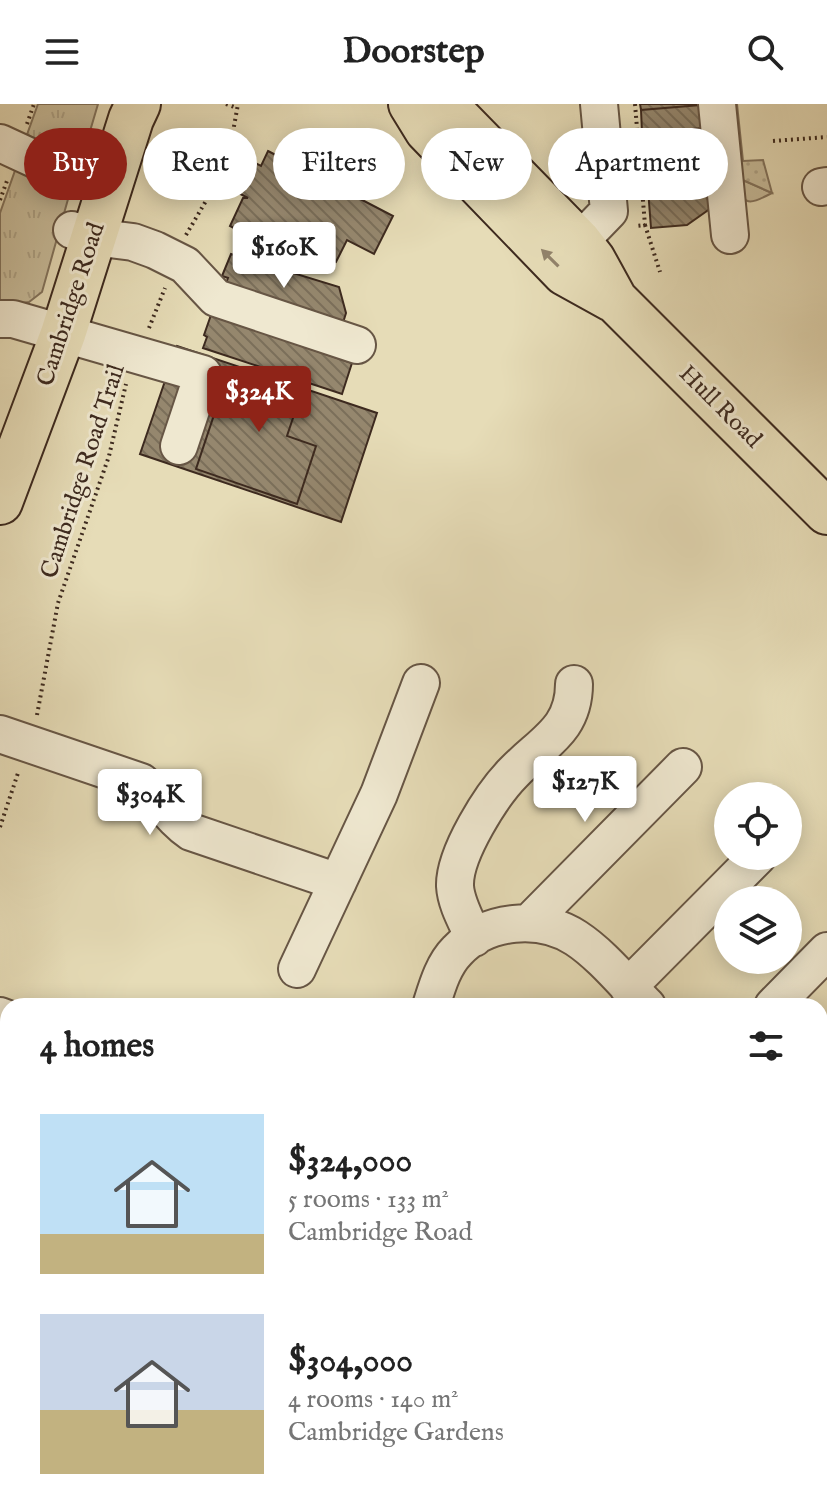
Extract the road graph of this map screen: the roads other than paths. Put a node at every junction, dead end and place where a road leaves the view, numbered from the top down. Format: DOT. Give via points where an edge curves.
graph roads {
  1 [pos="115,104"];
  2 [pos="138,104"];
  3 [pos="411,104"];
  4 [pos="599,104"];
  5 [pos="717,104"];
  6 [pos="110,128"];
  7 [pos="127,128"];
  8 [pos="452,128"];
  9 [pos="0,143"];
  10 [pos="24,156"];
  11 [pos="94,200"];
  12 [pos="508,200"];
  13 [pos="532,200"];
  14 [pos="83,233"];
  15 [pos="730,235"];
  16 [pos="579,242"];
  17 [pos="615,300"];
  18 [pos="34,326"];
  19 [pos="357,345"];
  20 [pos="179,446"];
  21 [pos="0,476"];
  22 [pos="0,502"];
  23 [pos="827,512"];
  24 [pos="421,683"];
  25 [pos="574,684"];
  26 [pos="14,740"];
  27 [pos="683,767"];
  28 [pos="746,870"];
  29 [pos="338,882"];
  30 [pos="529,923"];
  31 [pos="474,938"];
  32 [pos="827,951"];
  33 [pos="297,969"];
  34 [pos="637,996"];
  35 [pos="434,998"];
  36 [pos="781,998"];
  1 -- 6 [label="main road, Cambridge Road"];
  2 -- 7 [label="main road, Cambridge Road"];
  3 -- 8 [label="main road, Hull Road" via="423,125"];
  4 -- 16 [label="street" via="609,211"];
  5 -- 15 [label="street"];
  9 -- 10 [label="street"];
  11 -- 14 [label="main road, Cambridge Road"];
  17 -- 12 [label="main road, Hull Road, one-way" via="565,273"];
  13 -- 16 [label="main road, Hull Road"];
  14 -- 18 [label="main road, Cambridge Road"];
  14 -- 19 [label="street" via="133,242 194,273 216,298"];
  16 -- 17 [label="main road, Hull Road"];
  17 -- 23 [label="main road, Hull Road"];
  18 -- 20 [label="street" via="203,374"];
  18 -- 21 [label="main road, Cambridge Road"];
  18 -- 22 [label="main road, Cambridge Road"];
  24 -- 29 [label="street" via="385,780"];
  25 -- 31 [label="street" via="574,704 564,725 495,792 460,860 455,885"];
  26 -- 29 [label="street" via="141,782 191,832"];
  27 -- 30 [label="street"];
  28 -- 34 [label="street"];
  29 -- 33 [label="street"];
  30 -- 31 [label="street" via="504,925"];
  30 -- 34 [label="street" via="550,925 579,940"];
  31 -- 35 [label="street" via="446,966"];
  32 -- 36 [label="street"];
}
